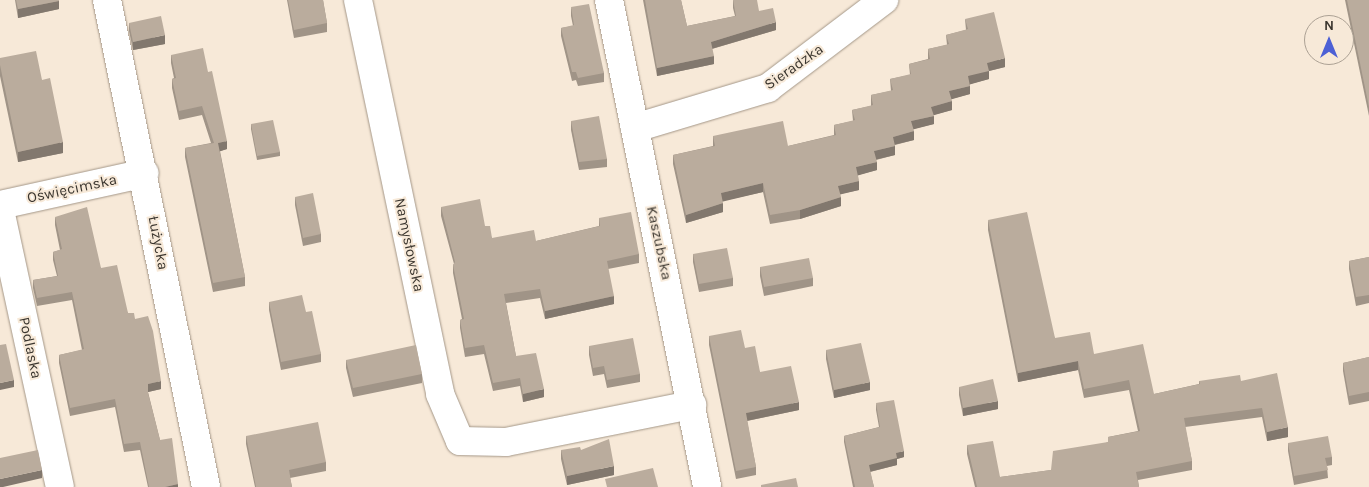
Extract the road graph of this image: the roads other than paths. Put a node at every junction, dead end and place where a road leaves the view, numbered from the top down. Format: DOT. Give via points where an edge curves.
graph roads {
  1 [pos="107,0"];
  2 [pos="358,0"];
  3 [pos="609,0"];
  4 [pos="884,0"];
  5 [pos="635,128"];
  6 [pos="145,173"];
  7 [pos="0,204"];
  8 [pos="0,210"];
  9 [pos="692,405"];
  10 [pos="60,487"];
  11 [pos="206,487"];
  12 [pos="706,487"];
  1 -- 6 [label="street, Łużycka"];
  2 -- 9 [label="street, Namysłowska" via="440,394 460,442 506,442"];
  3 -- 5 [label="street, Kaszubska"];
  4 -- 5 [label="street, Sieradzka" via="768,88"];
  5 -- 9 [label="street, Kaszubska"];
  6 -- 7 [label="street, Oświęcimska"];
  6 -- 11 [label="street, Łużycka"];
  8 -- 10 [label="street, Podlaska"];
  9 -- 12 [label="street, Kaszubska"];
}
